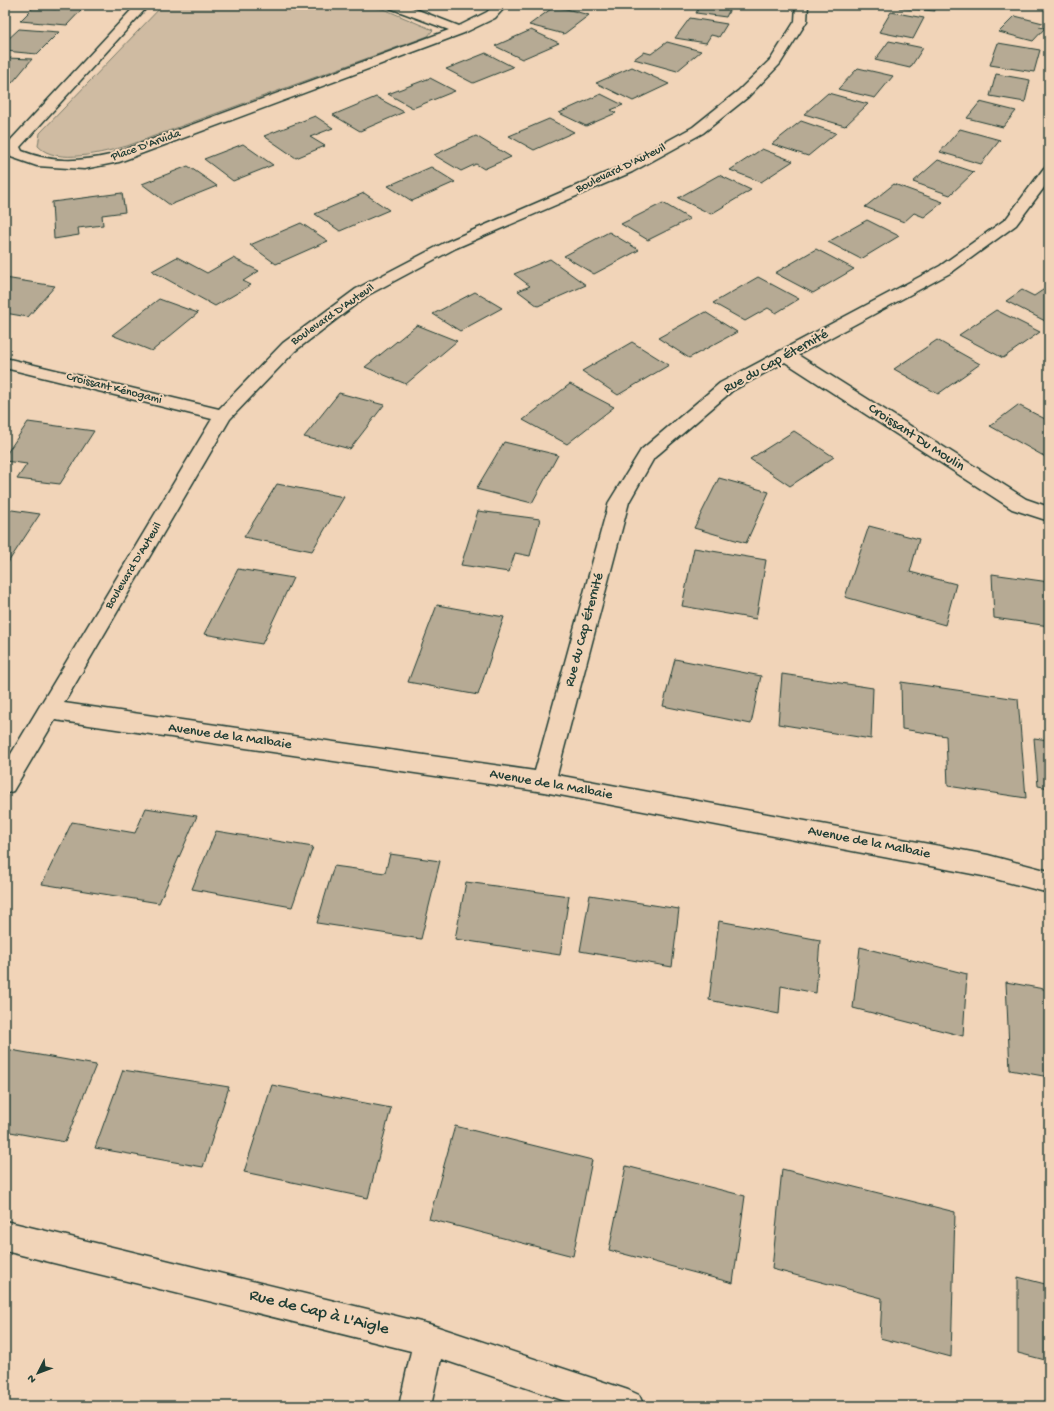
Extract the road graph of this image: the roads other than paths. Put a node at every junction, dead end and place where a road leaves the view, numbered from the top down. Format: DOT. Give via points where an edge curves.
graph roads {
  1 [pos="143,5"];
  2 [pos="394,5"];
  3 [pos="501,5"];
  4 [pos="802,5"];
  5 [pos="460,30"];
  6 [pos="1049,171"];
  7 [pos="787,356"];
  8 [pos="5,363"];
  9 [pos="223,416"];
  10 [pos="1049,514"];
  11 [pos="48,710"];
  12 [pos="544,782"];
  13 [pos="5,784"];
  14 [pos="1049,882"];
  15 [pos="5,1236"];
  16 [pos="429,1340"];
  17 [pos="415,1406"];
  18 [pos="628,1406"];
  1 -- 5 [label="street, Place D'Arvida" via="13,146 16,154 37,162 84,165 114,159"];
  2 -- 5 [label="street"];
  3 -- 5 [label="street, Place D'Arvida" via="491,15"];
  4 -- 9 [label="street, Boulevard D'Auteuil" via="801,21 776,61 743,94 698,130 627,169 451,245 362,292 289,347"];
  6 -- 7 [label="street, Rue du Cap Éternité" via="1011,222 946,269"];
  7 -- 10 [label="street, Croissant Du Moulin" via="1019,504"];
  7 -- 12 [label="street, Rue du Cap Éternité" via="726,387 647,454 619,502"];
  8 -- 9 [label="street, Croissant Kénogami"];
  9 -- 11 [label="street, Boulevard D'Auteuil"];
  11 -- 12 [label="street, Avenue de la Malbaie"];
  11 -- 13 [label="street, Boulevard D'Auteuil"];
  12 -- 14 [label="street, Avenue de la Malbaie" via="988,866"];
  15 -- 16 [label="street, Rue de Cap à L'Aigle"];
  16 -- 17 [label="street"];
  16 -- 18 [label="street, Rue de Cap à L'Aigle"];
}
